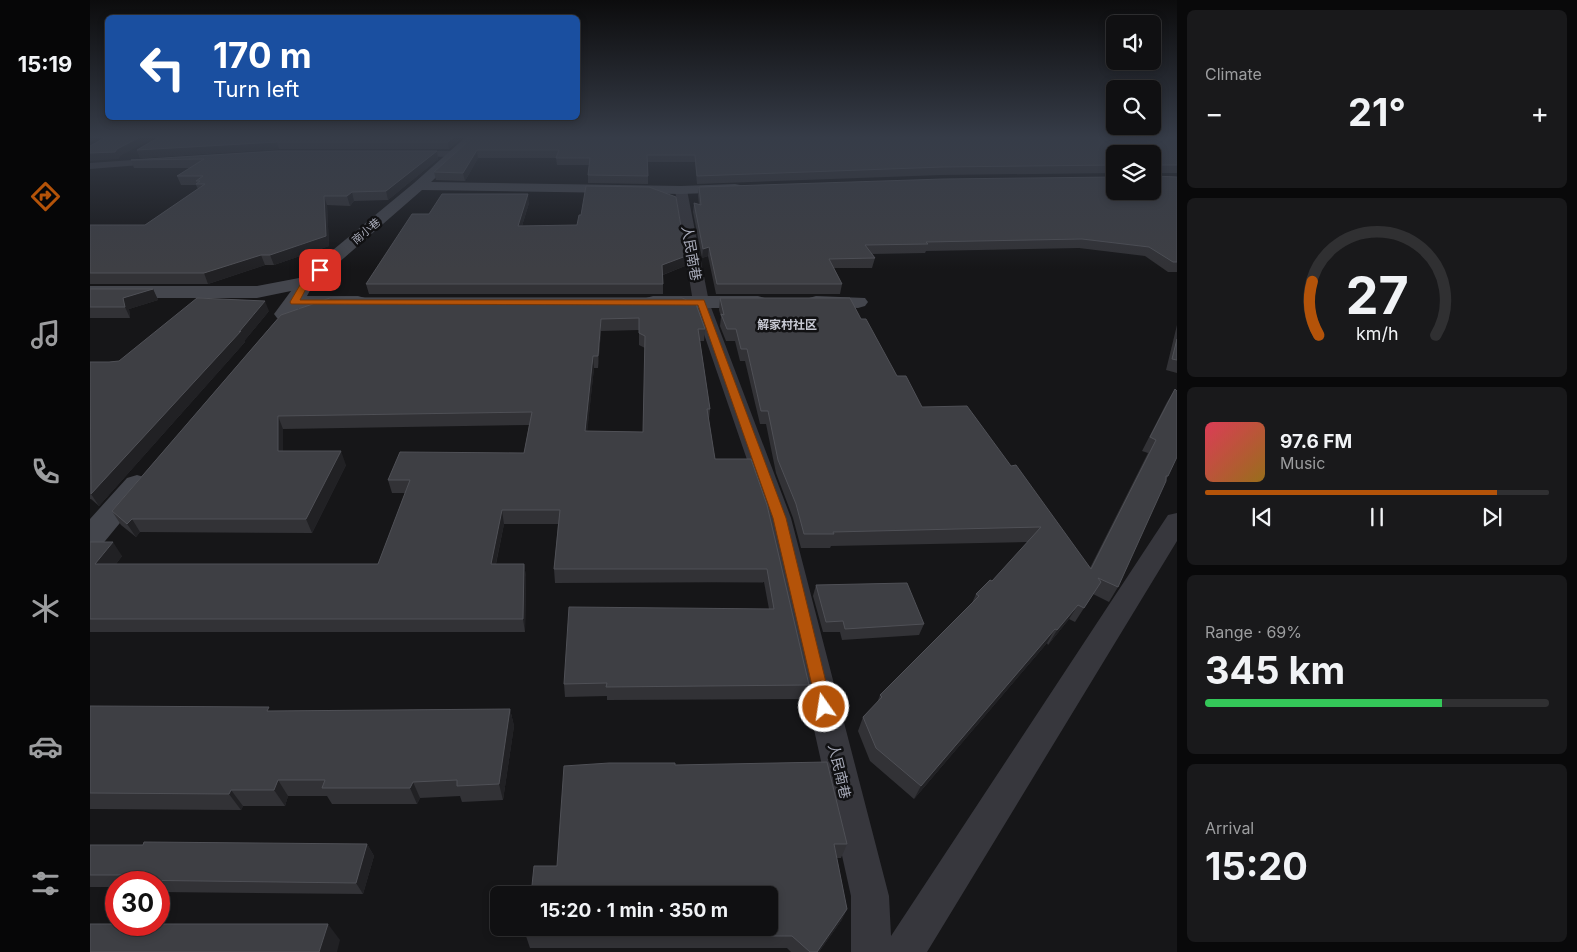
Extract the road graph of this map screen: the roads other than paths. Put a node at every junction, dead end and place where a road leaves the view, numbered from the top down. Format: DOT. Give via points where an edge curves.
graph roads {
  1 [pos="425,180"];
  2 [pos="419,186"];
  3 [pos="749,187"];
  4 [pos="681,190"];
  5 [pos="305,282"];
  6 [pos="90,292"];
  7 [pos="294,302"];
  8 [pos="374,302"];
  9 [pos="631,302"];
  10 [pos="701,302"];
  11 [pos="779,302"];
  12 [pos="799,302"];
  13 [pos="858,302"];
  14 [pos="268,332"];
  15 [pos="152,466"];
  16 [pos="1177,520"];
  17 [pos="90,538"];
  18 [pos="871,952"];
  19 [pos="904,952"];
  1 -- 2 [label="street, 南小巷"];
  2 -- 4 [label="street"];
  2 -- 5 [label="street, 南小巷"];
  3 -- 4 [label="street"];
  4 -- 10 [label="street, 人民南巷"];
  5 -- 6 [label="street" via="257,292"];
  5 -- 7 [label="street, 南小巷"];
  7 -- 8 [label="street"];
  7 -- 14 [label="street, 南小巷"];
  9 -- 10 [label="street"];
  10 -- 11 [label="street"];
  10 -- 18 [label="street, 人民南巷" via="780,518 870,896"];
  12 -- 13 [label="street"];
  15 -- 17 [label="street"];
  16 -- 19 [label="street"];
}
